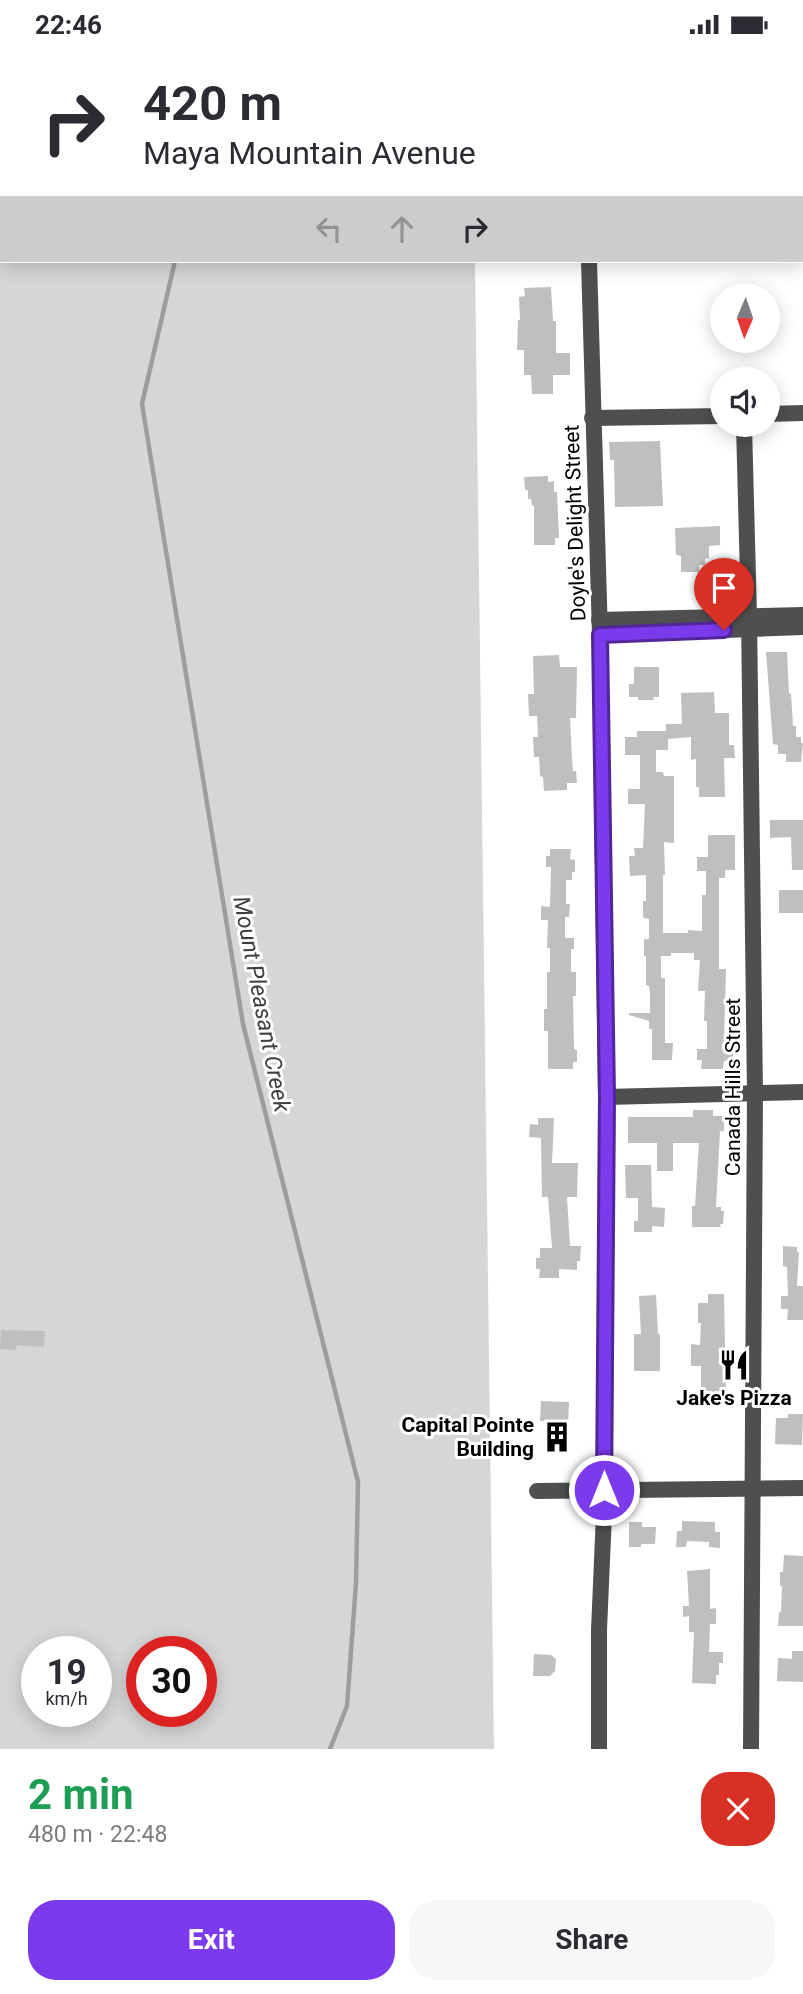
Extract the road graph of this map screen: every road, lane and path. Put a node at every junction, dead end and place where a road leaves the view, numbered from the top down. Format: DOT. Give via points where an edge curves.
graph roads {
  1 [pos="589,263"];
  2 [pos="803,413"];
  3 [pos="780,414"];
  4 [pos="710,416"];
  5 [pos="592,418"];
  6 [pos="744,437"];
  7 [pos="803,615"];
  8 [pos="749,622"];
  9 [pos="600,627"];
  10 [pos="803,627"];
  11 [pos="803,1092"];
  12 [pos="755,1094"];
  13 [pos="607,1097"];
  14 [pos="803,1488"];
  15 [pos="604,1490"];
  16 [pos="754,1490"];
  17 [pos="537,1491"];
  18 [pos="599,1749"];
  19 [pos="751,1749"];
  1 -- 5 [label="street, Doyle's Delight Street"];
  2 -- 3 [label="street"];
  4 -- 5 [label="street"];
  5 -- 9 [label="street, Doyle's Delight Street"];
  6 -- 8 [label="street, Canada Hills Street"];
  7 -- 8 [label="street"];
  8 -- 9 [label="street"];
  8 -- 10 [label="street"];
  8 -- 12 [label="street, Canada Hills Street"];
  9 -- 13 [label="street, Doyle's Delight Street"];
  11 -- 12 [label="street"];
  12 -- 13 [label="street"];
  12 -- 16 [label="street, Canada Hills Street"];
  13 -- 15 [label="street, Doyle's Delight Street"];
  14 -- 16 [label="street"];
  15 -- 16 [label="street"];
  15 -- 17 [label="street"];
  15 -- 18 [label="street, Doyle's Delight Street"];
  16 -- 19 [label="street, Canada Hills Street"];
}
